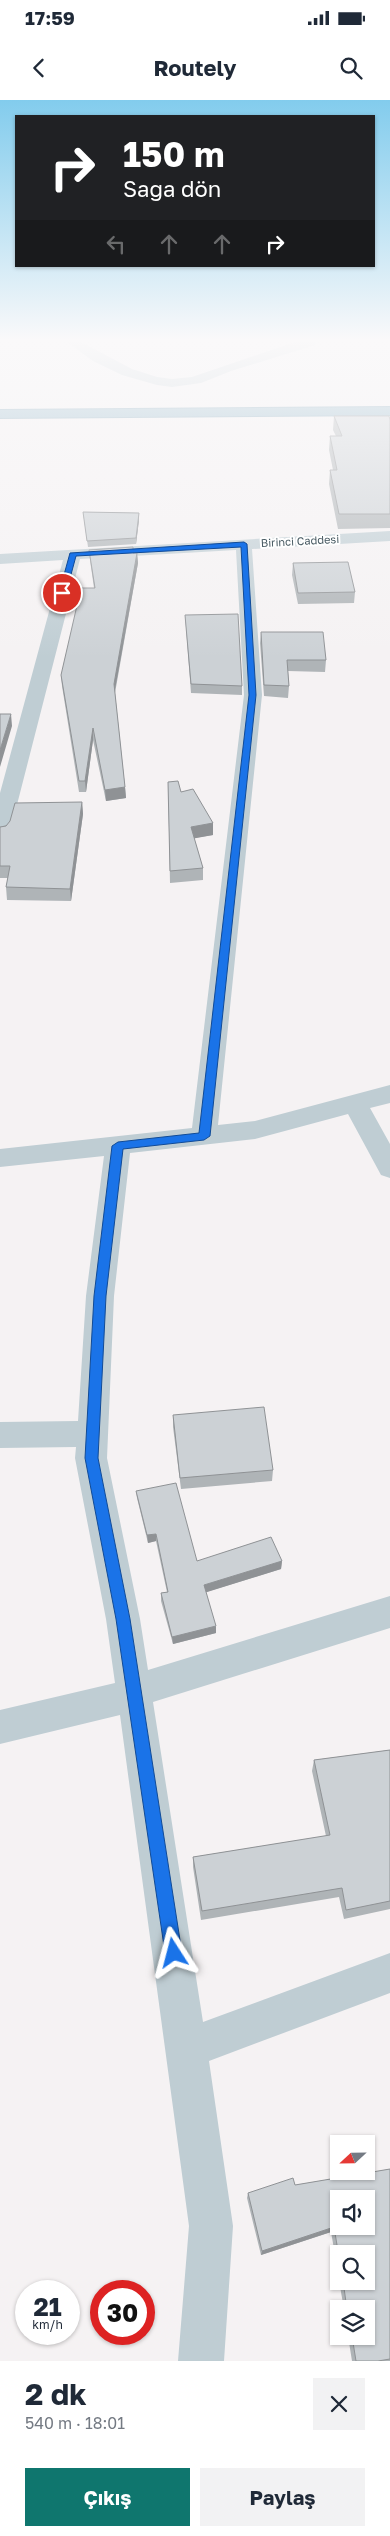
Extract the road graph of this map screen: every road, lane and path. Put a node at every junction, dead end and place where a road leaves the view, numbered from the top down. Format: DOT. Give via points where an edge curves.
graph roads {
  1 [pos="390,536"];
  2 [pos="244,544"];
  3 [pos="73,554"];
  4 [pos="0,559"];
  5 [pos="0,832"];
  6 [pos="390,1094"];
  7 [pos="355,1104"];
  8 [pos="204,1136"];
  9 [pos="118,1146"];
  10 [pos="0,1158"];
  11 [pos="390,1168"];
  12 [pos="92,1434"];
  13 [pos="0,1435"];
  14 [pos="390,1612"];
  15 [pos="134,1693"];
  16 [pos="0,1727"];
  17 [pos="390,1973"];
  18 [pos="186,2050"];
  19 [pos="201,2361"];
  1 -- 2 [label="street, Birinci Caddesi"];
  2 -- 3 [label="street, Birinci Caddesi"];
  2 -- 8 [label="street" via="253,695"];
  3 -- 4 [label="street, Birinci Caddesi"];
  3 -- 5 [label="street"];
  6 -- 7 [label="street"];
  7 -- 8 [label="street" via="255,1130"];
  7 -- 11 [label="street"];
  8 -- 9 [label="street"];
  9 -- 10 [label="street"];
  9 -- 12 [label="street" via="100,1296"];
  12 -- 13 [label="street"];
  12 -- 15 [label="street" via="91,1458"];
  14 -- 15 [label="street"];
  15 -- 16 [label="street"];
  15 -- 18 [label="street"];
  17 -- 18 [label="street"];
  18 -- 19 [label="street" via="211,2226"];
}
